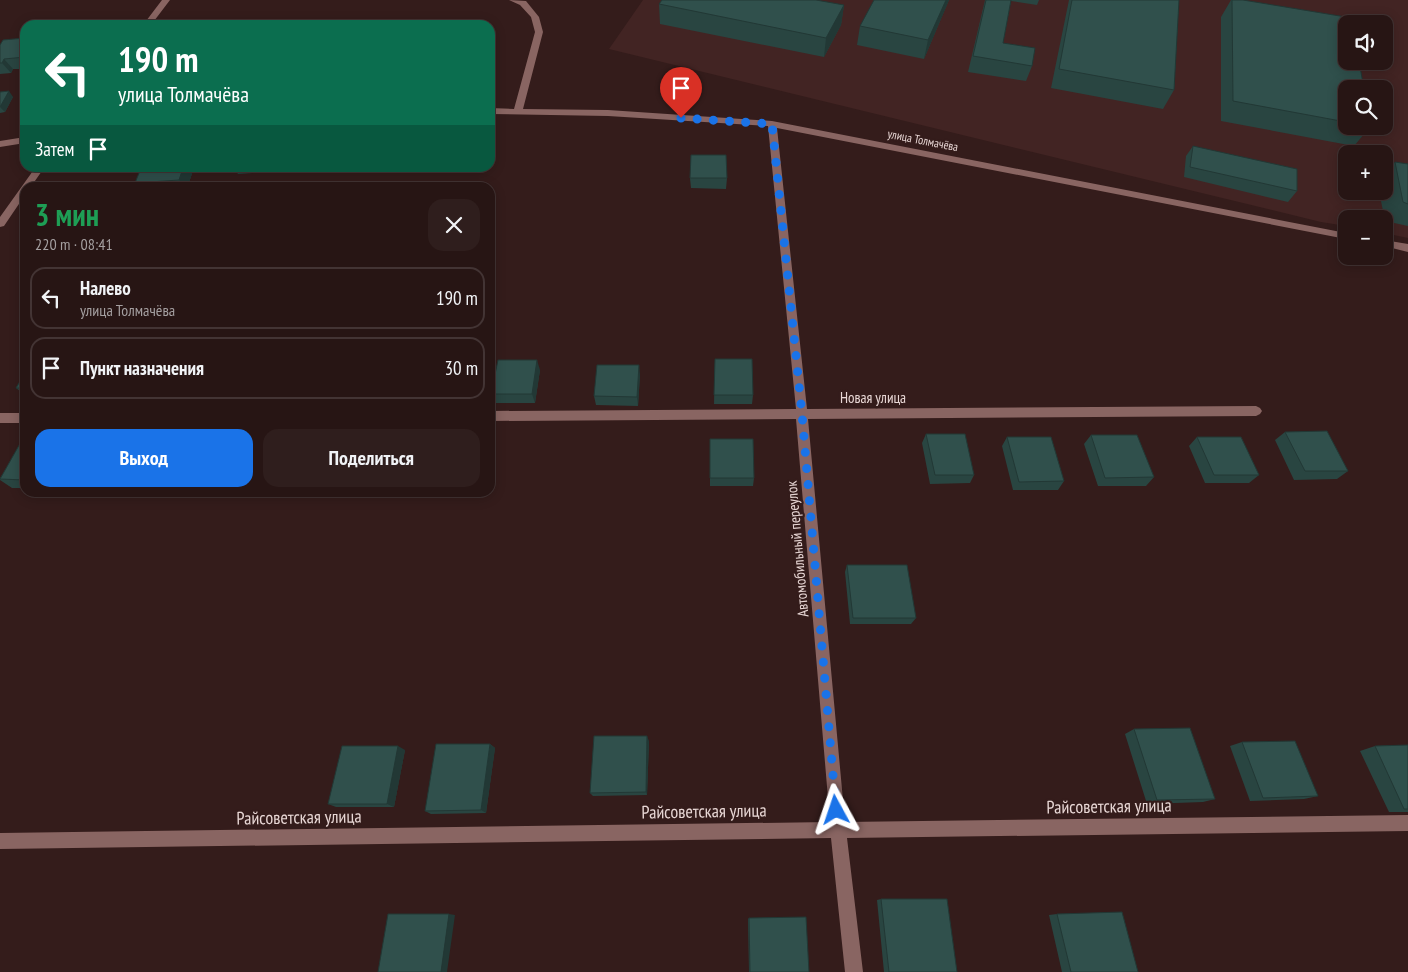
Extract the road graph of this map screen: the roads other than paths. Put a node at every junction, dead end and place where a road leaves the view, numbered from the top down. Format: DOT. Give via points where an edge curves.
graph roads {
  1 [pos="166,0"];
  2 [pos="513,0"];
  3 [pos="151,20"];
  4 [pos="518,110"];
  5 [pos="495,111"];
  6 [pos="772,124"];
  7 [pos="20,141"];
  8 [pos="0,144"];
  9 [pos="20,195"];
  10 [pos="0,224"];
  11 [pos="1338,234"];
  12 [pos="1393,245"];
  13 [pos="1408,248"];
  14 [pos="1256,410"];
  15 [pos="802,414"];
  16 [pos="495,416"];
  17 [pos="0,418"];
  18 [pos="20,418"];
  19 [pos="1408,823"];
  20 [pos="838,829"];
  21 [pos="0,841"];
  22 [pos="854,972"];
  1 -- 3 [label="street"];
  2 -- 4 [label="street" via="523,3 535,16 539,32"];
  4 -- 5 [label="street, улица Толмачёва"];
  4 -- 6 [label="street, улица Толмачёва"];
  6 -- 11 [label="street, улица Толмачёва"];
  6 -- 15 [label="street, Автомобильный переулок"];
  7 -- 8 [label="street"];
  9 -- 10 [label="street"];
  12 -- 13 [label="street"];
  14 -- 15 [label="street, Новая улица"];
  15 -- 16 [label="street, Новая улица"];
  15 -- 20 [label="street, Автомобильный переулок"];
  17 -- 18 [label="street"];
  19 -- 20 [label="street, Райсоветская улица"];
  20 -- 21 [label="street, Райсоветская улица"];
  20 -- 22 [label="street, Автомобильный переулок"];
}
